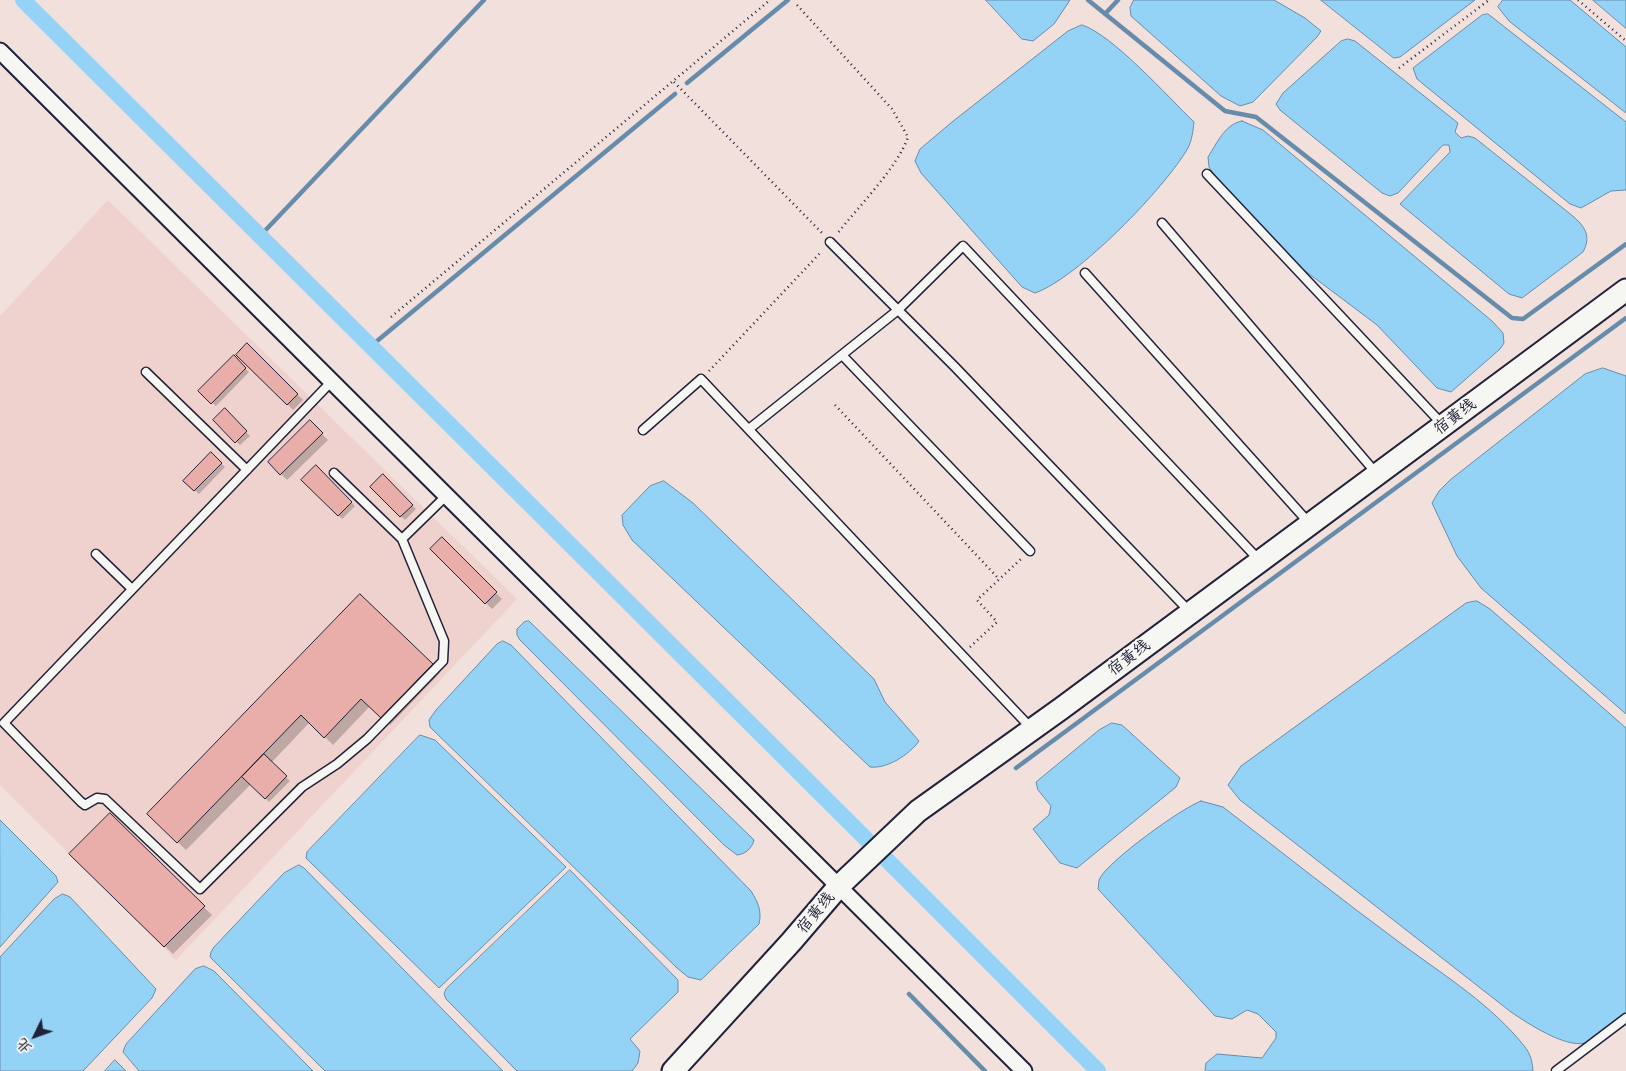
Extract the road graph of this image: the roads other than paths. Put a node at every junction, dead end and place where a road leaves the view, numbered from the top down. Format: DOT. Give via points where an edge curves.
graph roads {
  1 [pos="0,51"];
  2 [pos="1207,174"];
  3 [pos="1162,223"];
  4 [pos="830,242"];
  5 [pos="1085,273"];
  6 [pos="1626,290"];
  7 [pos="898,310"];
  8 [pos="842,355"];
  9 [pos="146,372"];
  10 [pos="332,381"];
  11 [pos="1443,425"];
  12 [pos="749,429"];
  13 [pos="643,430"];
  14 [pos="247,470"];
  15 [pos="334,473"];
  16 [pos="1378,474"];
  17 [pos="446,496"];
  18 [pos="1310,524"];
  19 [pos="402,539"];
  20 [pos="1030,551"];
  21 [pos="96,554"];
  22 [pos="1260,561"];
  23 [pos="132,589"];
  24 [pos="1190,613"];
  25 [pos="2,721"];
  26 [pos="1032,729"];
  27 [pos="839,886"];
  28 [pos="1626,1018"];
  29 [pos="673,1071"];
  30 [pos="1024,1071"];
  31 [pos="1556,1071"];
  1 -- 10 [label="street"];
  2 -- 11 [label="lane"];
  3 -- 16 [label="lane"];
  4 -- 7 [label="lane"];
  5 -- 18 [label="lane"];
  6 -- 11 [label="main road, 宿黄线"];
  7 -- 8 [label="lane"];
  7 -- 22 [label="lane" via="963,246"];
  7 -- 24 [label="lane"];
  8 -- 12 [label="lane"];
  8 -- 20 [label="lane"];
  9 -- 14 [label="lane"];
  10 -- 14 [label="lane"];
  10 -- 17 [label="street"];
  11 -- 16 [label="main road, 宿黄线"];
  12 -- 13 [label="lane" via="701,379"];
  12 -- 26 [label="lane"];
  14 -- 23 [label="lane"];
  15 -- 19 [label="lane"];
  16 -- 18 [label="main road, 宿黄线"];
  17 -- 19 [label="lane"];
  17 -- 27 [label="street"];
  18 -- 22 [label="main road, 宿黄线"];
  19 -- 25 [label="lane" via="444,642 442,661 367,739 294,794 200,889 104,799 97,798 85,804 81,802"];
  21 -- 23 [label="lane"];
  22 -- 24 [label="main road, 宿黄线"];
  23 -- 25 [label="lane"];
  24 -- 26 [label="main road, 宿黄线"];
  26 -- 27 [label="main road, 宿黄线" via="918,811"];
  27 -- 29 [label="main road, 宿黄线"];
  27 -- 30 [label="street"];
  28 -- 31 [label="lane"];
}
